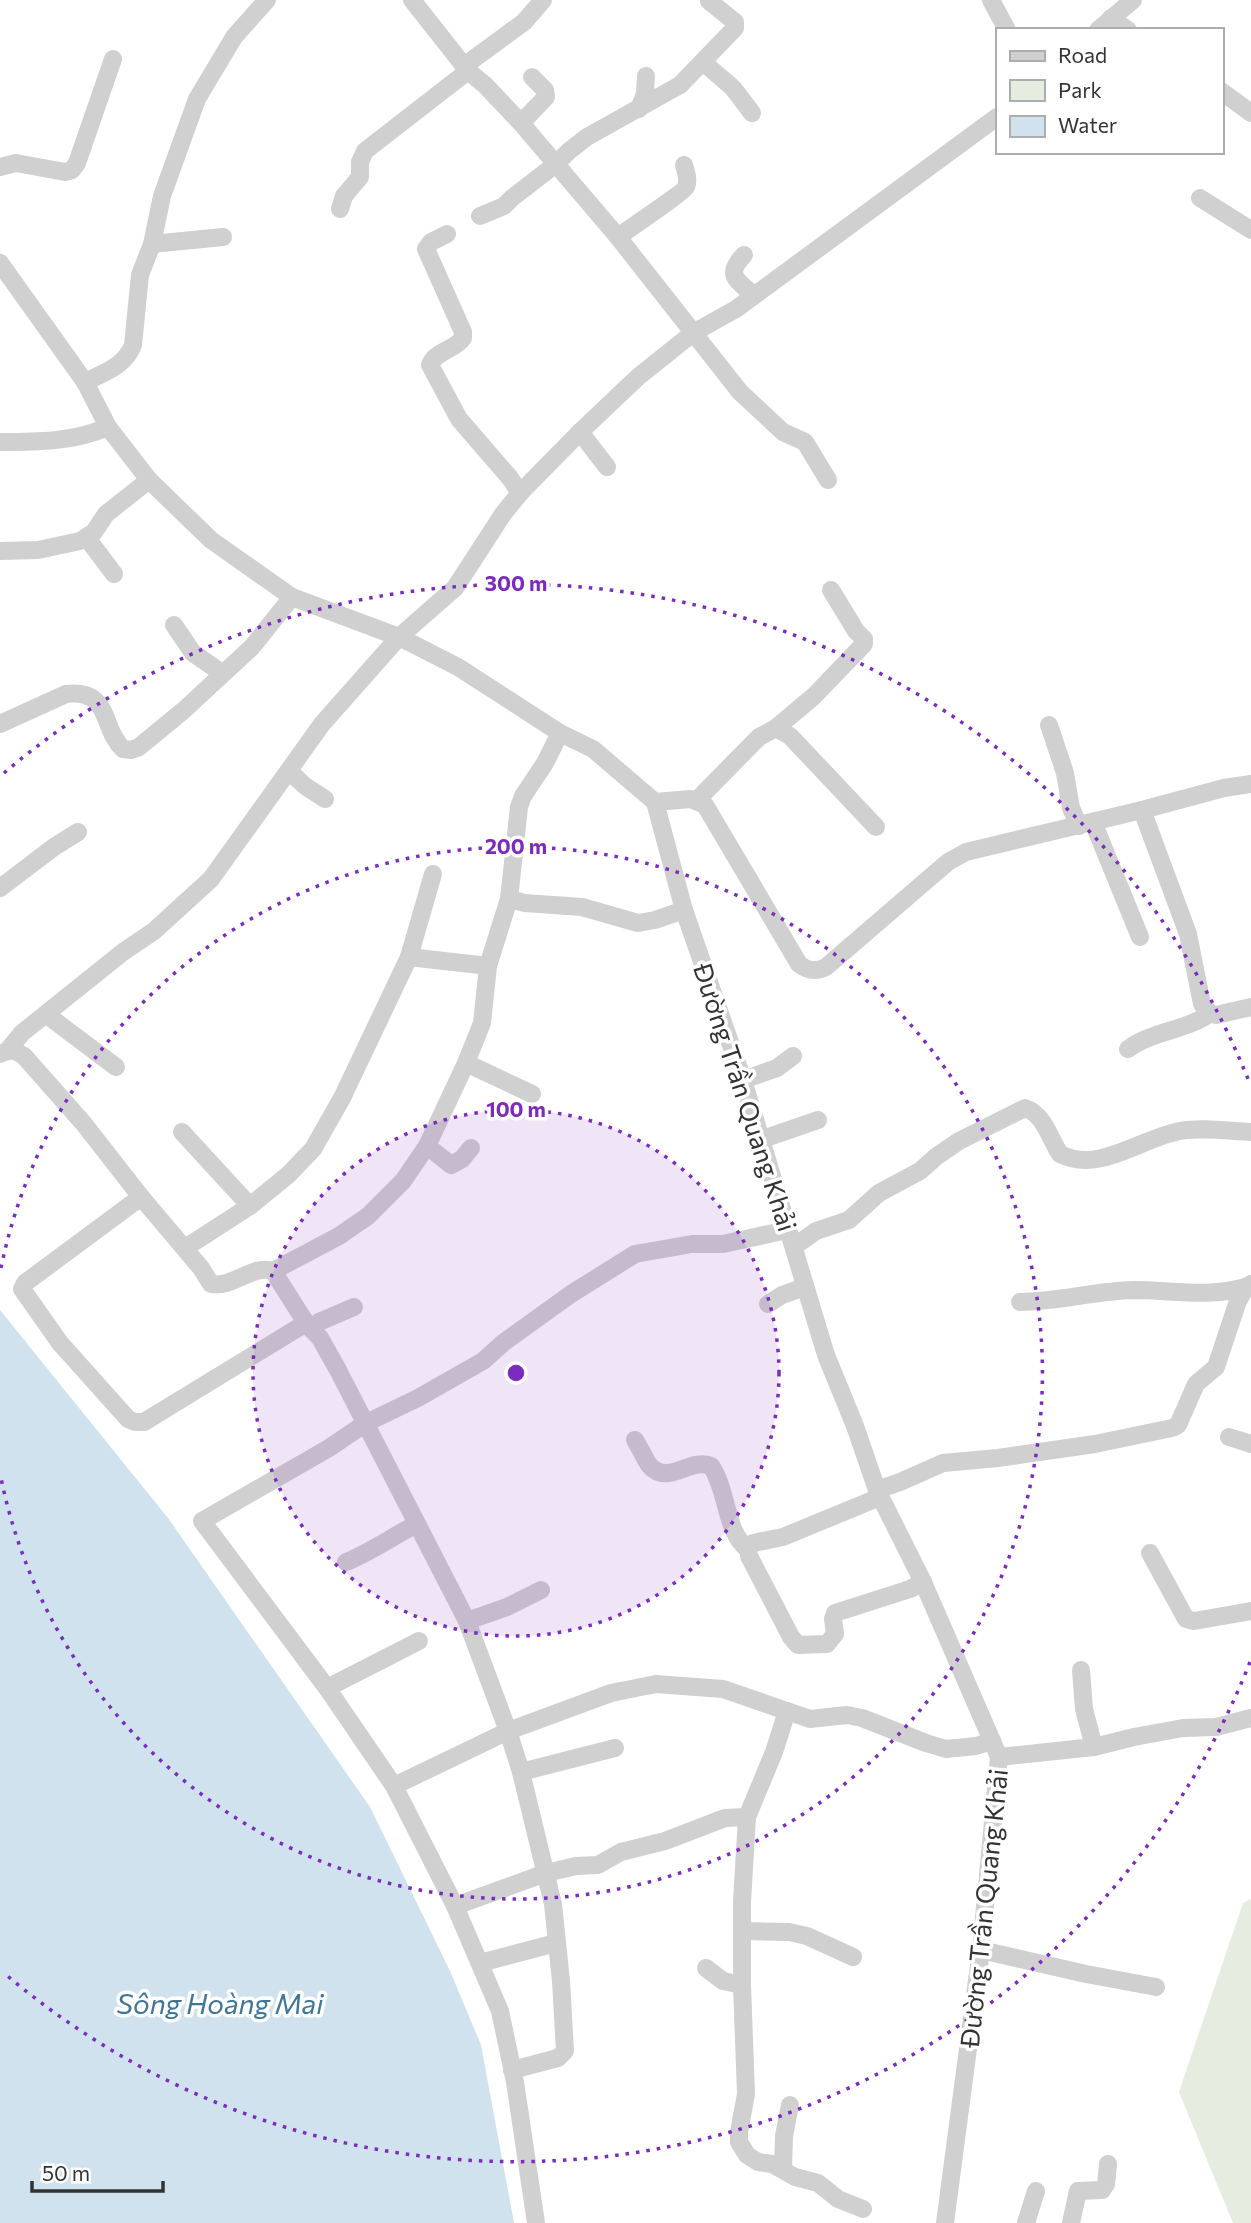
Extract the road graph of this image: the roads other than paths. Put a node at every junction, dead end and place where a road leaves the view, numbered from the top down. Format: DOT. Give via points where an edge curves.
graph roads {
  1 [pos="267,0"];
  2 [pos="543,0"];
  3 [pos="991,0"];
  4 [pos="1133,0"];
  5 [pos="709,1"];
  6 [pos="415,2"];
  7 [pos="1104,24"];
  8 [pos="1006,28"];
  9 [pos="113,59"];
  10 [pos="704,63"];
  11 [pos="466,68"];
  12 [pos="646,76"];
  13 [pos="532,77"];
  14 [pos="1223,92"];
  15 [pos="639,109"];
  16 [pos="752,113"];
  17 [pos="1251,113"];
  18 [pos="996,118"];
  19 [pos="521,123"];
  20 [pos="556,164"];
  21 [pos="684,165"];
  22 [pos="0,167"];
  23 [pos="1200,198"];
  24 [pos="340,209"];
  25 [pos="480,216"];
  26 [pos="1251,230"];
  27 [pos="447,234"];
  28 [pos="223,237"];
  29 [pos="618,237"];
  30 [pos="152,244"];
  31 [pos="744,255"];
  32 [pos="0,263"];
  33 [pos="753,295"];
  34 [pos="693,333"];
  35 [pos="85,382"];
  36 [pos="108,427"];
  37 [pos="580,432"];
  38 [pos="0,442"];
  39 [pos="607,467"];
  40 [pos="149,480"];
  41 [pos="828,480"];
  42 [pos="520,493"];
  43 [pos="87,538"];
  44 [pos="0,551"];
  45 [pos="114,574"];
  46 [pos="831,590"];
  47 [pos="292,597"];
  48 [pos="174,625"];
  49 [pos="399,637"];
  50 [pos="222,673"];
  51 [pos="0,724"];
  52 [pos="1049,725"];
  53 [pos="776,728"];
  54 [pos="560,733"];
  55 [pos="289,771"];
  56 [pos="1251,783"];
  57 [pos="325,799"];
  58 [pos="697,800"];
  59 [pos="654,802"];
  60 [pos="1142,810"];
  61 [pos="1086,824"];
  62 [pos="876,827"];
  63 [pos="78,832"];
  64 [pos="433,874"];
  65 [pos="0,888"];
  66 [pos="509,899"];
  67 [pos="684,910"];
  68 [pos="1140,937"];
  69 [pos="409,957"];
  70 [pos="488,966"];
  71 [pos="1251,1007"];
  72 [pos="1210,1013"];
  73 [pos="47,1015"];
  74 [pos="1128,1049"];
  75 [pos="4,1052"];
  76 [pos="793,1056"];
  77 [pos="466,1063"];
  78 [pos="116,1067"];
  79 [pos="743,1080"];
  80 [pos="532,1094"];
  81 [pos="818,1120"];
  82 [pos="182,1132"];
  83 [pos="1251,1132"];
  84 [pos="760,1140"];
  85 [pos="427,1146"];
  86 [pos="471,1148"];
  87 [pos="141,1197"];
  88 [pos="250,1206"];
  89 [pos="791,1238"];
  90 [pos="184,1248"];
  91 [pos="273,1271"];
  92 [pos="1248,1286"];
  93 [pos="805,1287"];
  94 [pos="1020,1302"];
  95 [pos="768,1304"];
  96 [pos="354,1307"];
  97 [pos="308,1326"];
  98 [pos="366,1423"];
  99 [pos="1229,1437"];
  100 [pos="635,1440"];
  101 [pos="1251,1444"];
  102 [pos="878,1493"];
  103 [pos="417,1524"];
  104 [pos="748,1549"];
  105 [pos="1150,1553"];
  106 [pos="346,1562"];
  107 [pos="923,1582"];
  108 [pos="541,1590"];
  109 [pos="1251,1611"];
  110 [pos="467,1621"];
  111 [pos="419,1640"];
  112 [pos="1081,1670"];
  113 [pos="327,1688"];
  114 [pos="787,1711"];
  115 [pos="1251,1717"];
  116 [pos="508,1731"];
  117 [pos="1094,1747"];
  118 [pos="615,1748"];
  119 [pos="996,1749"];
  120 [pos="521,1772"];
  121 [pos="394,1786"];
  122 [pos="747,1817"];
  123 [pos="546,1873"];
  124 [pos="455,1906"];
  125 [pos="742,1931"];
  126 [pos="556,1943"];
  127 [pos="981,1950"];
  128 [pos="853,1956"];
  129 [pos="480,1963"];
  130 [pos="706,1968"];
  131 [pos="742,1985"];
  132 [pos="1156,1987"];
  133 [pos="512,2070"];
  134 [pos="790,2105"];
  135 [pos="1108,2164"];
  136 [pos="783,2169"];
  137 [pos="1036,2191"];
  138 [pos="863,2208"];
  139 [pos="536,2223"];
  140 [pos="945,2223"];
  141 [pos="1026,2223"];
  142 [pos="1071,2223"];
  1 -- 30 [label="street" via="234,37 197,99 162,196"];
  2 -- 11 [label="street" via="524,22"];
  3 -- 8 [label="street"];
  4 -- 7 [label="street"];
  5 -- 10 [label="street" via="736,24"];
  6 -- 11 [label="street"];
  9 -- 22 [label="street" via="72,170 16,163"];
  10 -- 15 [label="street" via="680,85"];
  10 -- 16 [label="street" via="733,88"];
  11 -- 19 [label="street"];
  11 -- 24 [label="street" via="365,151 360,177"];
  12 -- 15 [label="street"];
  13 -- 19 [label="street" via="546,97"];
  14 -- 17 [label="street"];
  15 -- 20 [label="street" via="587,137"];
  18 -- 33 [label="street"];
  19 -- 20 [label="street"];
  20 -- 25 [label="street" via="504,206"];
  20 -- 29 [label="street"];
  21 -- 29 [label="street" via="687,182 683,192"];
  23 -- 26 [label="street"];
  27 -- 42 [label="street" via="426,249 449,295 463,338 433,358 430,365 459,419"];
  28 -- 30 [label="street"];
  29 -- 34 [label="street"];
  30 -- 35 [label="street" via="140,275 130,353 121,364"];
  31 -- 33 [label="street" via="733,272"];
  32 -- 35 [label="street"];
  33 -- 34 [label="street"];
  34 -- 37 [label="street"];
  34 -- 41 [label="street" via="750,401 783,432 805,442"];
  35 -- 36 [label="street"];
  36 -- 38 [label="street" via="75,438"];
  36 -- 40 [label="street"];
  37 -- 39 [label="street"];
  37 -- 42 [label="street"];
  40 -- 43 [label="street" via="106,514"];
  40 -- 47 [label="street" via="211,540"];
  42 -- 49 [label="street" via="455,588"];
  43 -- 44 [label="street" via="65,546"];
  43 -- 45 [label="street"];
  46 -- 53 [label="street" via="864,644"];
  47 -- 49 [label="street"];
  47 -- 50 [label="street" via="252,647"];
  48 -- 50 [label="street" via="193,653"];
  49 -- 54 [label="street" via="458,667"];
  49 -- 55 [label="street" via="322,724"];
  50 -- 51 [label="street" via="184,710 131,750 119,745 100,704 77,693"];
  52 -- 61 [label="street" via="1072,808"];
  53 -- 58 [label="street" via="759,737"];
  53 -- 62 [label="street" via="790,736"];
  54 -- 59 [label="street" via="593,749"];
  54 -- 66 [label="street" via="519,807"];
  55 -- 57 [label="street"];
  55 -- 73 [label="street" via="211,879"];
  56 -- 60 [label="street"];
  58 -- 59 [label="street"];
  58 -- 61 [label="street" via="705,805 799,964 814,971 826,967 960,855"];
  59 -- 67 [label="street, Đường Trần Quang Khải"];
  60 -- 61 [label="street"];
  60 -- 72 [label="street" via="1188,934 1202,1004"];
  61 -- 68 [label="street"];
  63 -- 65 [label="street"];
  64 -- 69 [label="street"];
  66 -- 67 [label="street" via="582,906 638,923"];
  66 -- 70 [label="street"];
  67 -- 79 [label="street, Đường Trần Quang Khải"];
  69 -- 70 [label="street"];
  69 -- 88 [label="street" via="321,1138 304,1160"];
  70 -- 77 [label="street" via="482,1023"];
  71 -- 72 [label="street"];
  72 -- 74 [label="street" via="1143,1038"];
  73 -- 75 [label="street"];
  73 -- 78 [label="street"];
  75 -- 87 [label="street" via="17,1051 24,1056"];
  76 -- 79 [label="street" via="777,1068"];
  77 -- 80 [label="street"];
  77 -- 85 [label="street"];
  79 -- 84 [label="street, Đường Trần Quang Khải"];
  81 -- 84 [label="street"];
  82 -- 88 [label="street"];
  83 -- 89 [label="street" via="1181,1131 1082,1161 1060,1154 1042,1122 1025,1108 959,1141 920,1171 880,1193 849,1220"];
  84 -- 89 [label="street, Đường Trần Quang Khải"];
  85 -- 86 [label="street" via="451,1165"];
  85 -- 91 [label="street" via="368,1216"];
  87 -- 90 [label="street"];
  87 -- 97 [label="street" via="22,1289 60,1343 128,1419 144,1422"];
  88 -- 90 [label="street"];
  89 -- 93 [label="street, Đường Trần Quang Khải"];
  89 -- 98 [label="street" via="692,1244 635,1254 571,1294 483,1361"];
  90 -- 91 [label="street" via="211,1284 223,1285 264,1269"];
  91 -- 97 [label="street"];
  92 -- 94 [label="street" via="1215,1294 1132,1290"];
  92 -- 102 [label="street" via="1238,1301 1216,1367 1196,1384 1178,1425 1081,1446 943,1462"];
  93 -- 95 [label="street"];
  93 -- 102 [label="street, Đường Trần Quang Khải"];
  96 -- 97 [label="street"];
  97 -- 98 [label="street" via="320,1338"];
  98 -- 103 [label="street"];
  98 -- 113 [label="street" via="202,1521"];
  99 -- 101 [label="street"];
  100 -- 104 [label="street" via="659,1472 673,1474 696,1463 711,1466 737,1540"];
  102 -- 104 [label="street" via="783,1537 753,1543"];
  102 -- 107 [label="street, Đường Trần Quang Khải"];
  103 -- 106 [label="street"];
  103 -- 110 [label="street"];
  104 -- 107 [label="street" via="798,1645 827,1644 835,1634 835,1614"];
  105 -- 109 [label="street" via="1186,1619"];
  107 -- 119 [label="street, Đường Trần Quang Khải"];
  108 -- 110 [label="street"];
  110 -- 116 [label="street"];
  111 -- 113 [label="street"];
  112 -- 117 [label="street" via="1084,1709"];
  113 -- 121 [label="street"];
  114 -- 116 [label="street" via="723,1689 656,1684 611,1693"];
  114 -- 119 [label="street" via="810,1719 862,1718 946,1749"];
  114 -- 122 [label="street"];
  115 -- 117 [label="street"];
  116 -- 120 [label="street"];
  116 -- 121 [label="street"];
  117 -- 119 [label="street"];
  118 -- 120 [label="street"];
  119 -- 127 [label="street, Đường Trần Quang Khải"];
  120 -- 123 [label="street"];
  121 -- 124 [label="street"];
  122 -- 123 [label="street" via="725,1818 621,1852 598,1865"];
  122 -- 125 [label="street"];
  123 -- 124 [label="street"];
  123 -- 126 [label="street"];
  124 -- 129 [label="street"];
  125 -- 128 [label="street" via="789,1931"];
  125 -- 131 [label="street"];
  126 -- 129 [label="street"];
  126 -- 133 [label="street" via="565,2051 558,2058"];
  127 -- 132 [label="street"];
  127 -- 140 [label="street, Đường Trần Quang Khải"];
  129 -- 133 [label="street" via="500,2011"];
  130 -- 131 [label="street" via="717,1978"];
  131 -- 136 [label="street" via="746,2094 740,2142 758,2162"];
  133 -- 139 [label="street"];
  134 -- 136 [label="street"];
  135 -- 142 [label="street" via="1102,2190 1078,2191"];
  136 -- 138 [label="street"];
  137 -- 141 [label="street"];
}
